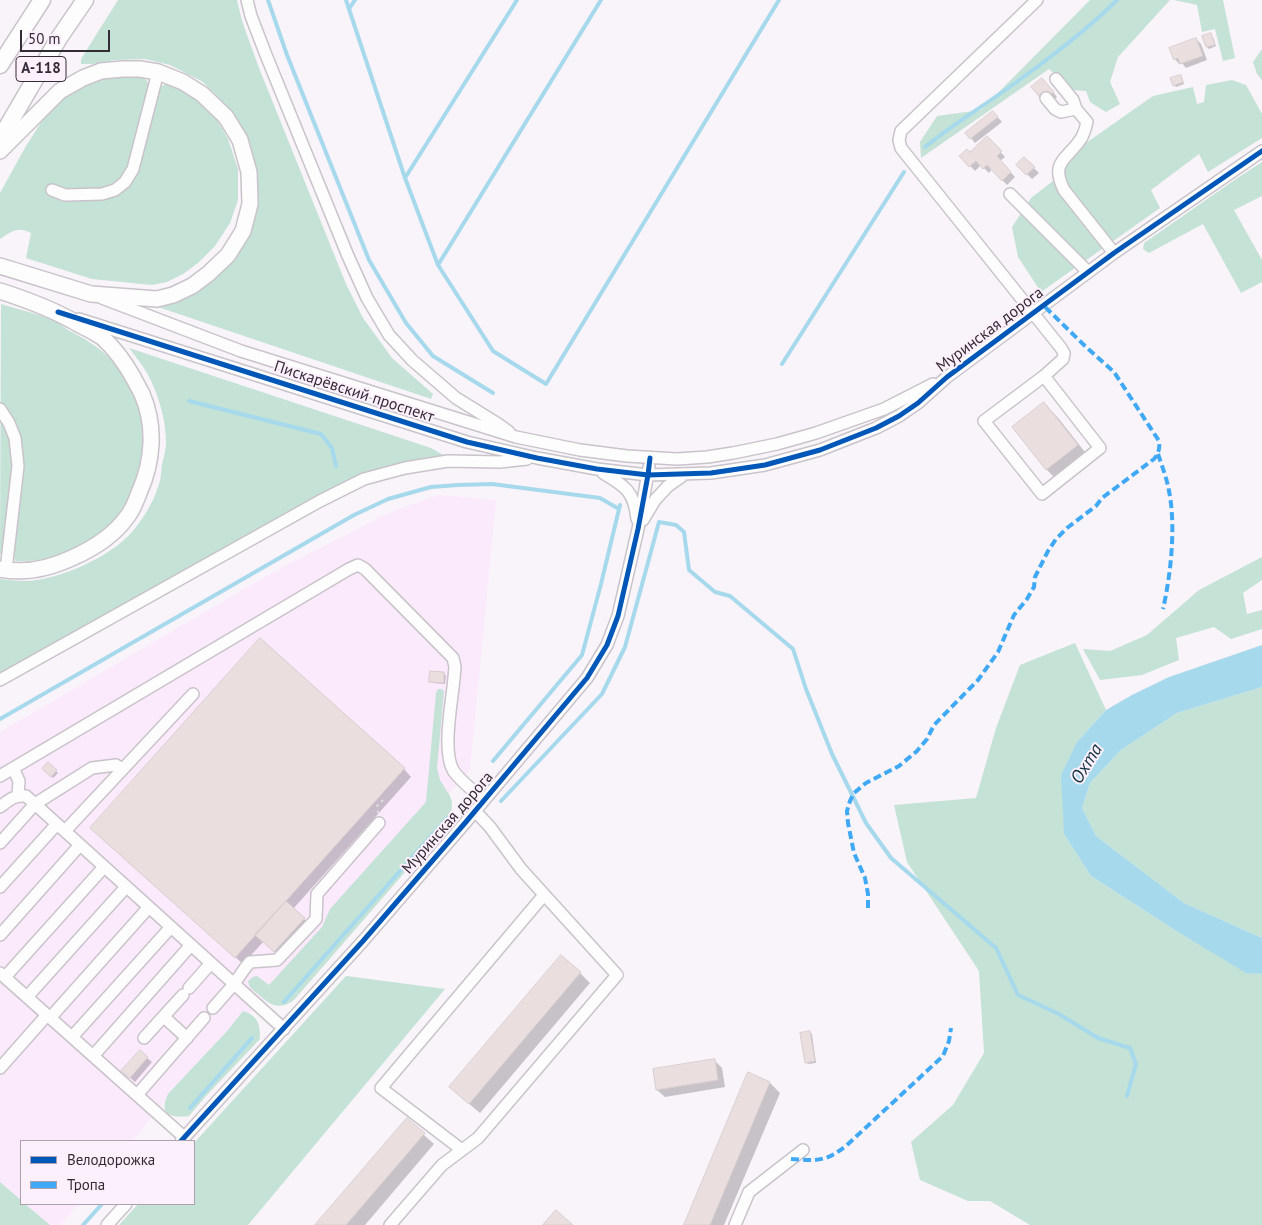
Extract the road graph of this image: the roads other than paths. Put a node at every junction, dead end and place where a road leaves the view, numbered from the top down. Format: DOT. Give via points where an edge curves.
graph roads {
  1 [pos="42,0"];
  2 [pos="85,0"];
  3 [pos="247,0"];
  4 [pos="1037,0"];
  5 [pos="0,65"];
  6 [pos="158,72"];
  7 [pos="1056,79"];
  8 [pos="1046,98"];
  9 [pos="1076,109"];
  10 [pos="0,139"];
  11 [pos="0,151"];
  12 [pos="1262,151"];
  13 [pos="52,190"];
  14 [pos="1010,194"];
  15 [pos="1114,253"];
  16 [pos="0,266"];
  17 [pos="1088,272"];
  18 [pos="3,292"];
  19 [pos="91,294"];
  20 [pos="58,312"];
  21 [pos="1033,312"];
  22 [pos="1044,376"];
  23 [pos="947,377"];
  24 [pos="0,409"];
  25 [pos="516,437"];
  26 [pos="537,458"];
  27 [pos="650,458"];
  28 [pos="597,469"];
  29 [pos="685,474"];
  30 [pos="648,475"];
  31 [pos="638,529"];
  32 [pos="3,570"];
  33 [pos="0,680"];
  34 [pos="193,694"];
  35 [pos="13,768"];
  36 [pos="122,769"];
  37 [pos="0,776"];
  38 [pos="18,796"];
  39 [pos="484,800"];
  40 [pos="35,804"];
  41 [pos="0,807"];
  42 [pos="475,812"];
  43 [pos="379,823"];
  44 [pos="61,827"];
  45 [pos="0,842"];
  46 [pos="80,845"];
  47 [pos="104,866"];
  48 [pos="0,887"];
  49 [pos="126,887"];
  50 [pos="544,895"];
  51 [pos="149,907"];
  52 [pos="171,927"];
  53 [pos="0,935"];
  54 [pos="191,945"];
  55 [pos="211,963"];
  56 [pos="3,975"];
  57 [pos="234,984"];
  58 [pos="27,997"];
  59 [pos="213,1008"];
  60 [pos="48,1016"];
  61 [pos="164,1016"];
  62 [pos="204,1018"];
  63 [pos="284,1029"];
  64 [pos="72,1037"];
  65 [pos="144,1038"];
  66 [pos="187,1038"];
  67 [pos="93,1056"];
  68 [pos="0,1068"];
  69 [pos="137,1095"];
  70 [pos="183,1139"];
  71 [pos="462,1150"];
  72 [pos="803,1150"];
  73 [pos="125,1205"];
  74 [pos="107,1225"];
  75 [pos="390,1225"];
  76 [pos="735,1225"];
  1 -- 5 [label="highway, А-118"];
  2 -- 10 [label="highway, А-118"];
  3 -- 25 [label="street" via="266,55 348,256 389,335 456,398"];
  4 -- 21 [label="street" via="901,131 899,140 901,148"];
  6 -- 11 [label="main road" via="122,69 101,71 84,78 60,91"];
  6 -- 13 [label="street" via="133,169 125,182 102,194 65,195"];
  6 -- 19 [label="main road" via="184,82 202,94 226,117 240,140 249,172 250,204 244,231 228,255 208,274 173,295 157,298"];
  7 -- 9 [label="street"];
  8 -- 9 [label="street" via="1061,112"];
  9 -- 15 [label="street" via="1087,122 1082,137 1062,160 1058,170 1060,181"];
  12 -- 15 [label="street, Муринская дорога"];
  14 -- 17 [label="street"];
  15 -- 17 [label="street, Муринская дорога"];
  16 -- 19 [label="main road, Пискарёвский проспект"];
  17 -- 21 [label="street, Муринская дорога"];
  18 -- 20 [label="main road, Пискарёвский проспект"];
  19 -- 25 [label="street, Пискарёвский проспект" via="242,351"];
  20 -- 26 [label="street, Пискарёвский проспект" via="467,442"];
  20 -- 32 [label="main road" via="102,338 126,365 142,394 150,423 152,442 148,466 129,515 106,538 58,564 36,569"];
  21 -- 22 [label="street" via="1064,353 1063,359"];
  21 -- 23 [label="street, Муринская дорога"];
  22 -- 22 [label="street" via="1100,448 1042,494 984,421"];
  23 -- 27 [label="street, Муринская дорога" via="884,409 778,444 707,457"];
  23 -- 29 [label="street, Муринская дорога" via="899,416 842,442 765,465 711,474"];
  24 -- 32 [label="street" via="15,438 18,466"];
  25 -- 27 [label="street, Пискарёвский проспект" via="580,450"];
  26 -- 28 [label="street, Пискарёвский проспект"];
  26 -- 33 [label="street" via="500,462 448,461 364,479"];
  27 -- 30 [label="street, Муринская дорога"];
  28 -- 30 [label="street, Пискарёвский проспект"];
  28 -- 31 [label="street" via="621,483 631,494"];
  29 -- 30 [label="street, Муринская дорога"];
  29 -- 31 [label="street" via="655,500"];
  30 -- 31 [label="street, Муринская дорога"];
  31 -- 39 [label="street, Муринская дорога" via="618,616 607,646 587,678"];
  34 -- 36 [label="street"];
  35 -- 37 [label="street"];
  35 -- 38 [label="street" via="19,781"];
  35 -- 39 [label="street" via="358,564 453,658 448,759 454,772"];
  36 -- 40 [label="street" via="116,765 92,768"];
  36 -- 44 [label="street"];
  38 -- 40 [label="street" via="26,796"];
  38 -- 41 [label="street"];
  39 -- 42 [label="street, Муринская дорога"];
  40 -- 44 [label="street"];
  40 -- 45 [label="street"];
  42 -- 50 [label="street"];
  42 -- 63 [label="street, Муринская дорога"];
  43 -- 57 [label="street" via="316,894 316,919 277,960 250,962"];
  44 -- 46 [label="street"];
  44 -- 48 [label="street"];
  46 -- 47 [label="street"];
  46 -- 53 [label="street"];
  47 -- 49 [label="street"];
  47 -- 56 [label="street"];
  49 -- 51 [label="street"];
  49 -- 58 [label="street"];
  50 -- 71 [label="street" via="617,975 478,1138"];
  50 -- 71 [label="street" via="381,1088"];
  51 -- 52 [label="street"];
  51 -- 60 [label="street"];
  52 -- 54 [label="street"];
  52 -- 64 [label="street"];
  54 -- 55 [label="street"];
  54 -- 67 [label="street"];
  55 -- 57 [label="street"];
  55 -- 61 [label="street"];
  56 -- 58 [label="street"];
  57 -- 59 [label="street"];
  57 -- 63 [label="street"];
  58 -- 60 [label="street"];
  60 -- 64 [label="street"];
  60 -- 68 [label="street"];
  61 -- 65 [label="street"];
  61 -- 66 [label="street"];
  62 -- 66 [label="street"];
  63 -- 70 [label="street, Муринская дорога"];
  64 -- 67 [label="street"];
  66 -- 69 [label="street"];
  67 -- 69 [label="street"];
  69 -- 70 [label="street"];
  71 -- 75 [label="street" via="442,1165"];
  72 -- 76 [label="street" via="750,1192"];
  73 -- 74 [label="street"];
}
